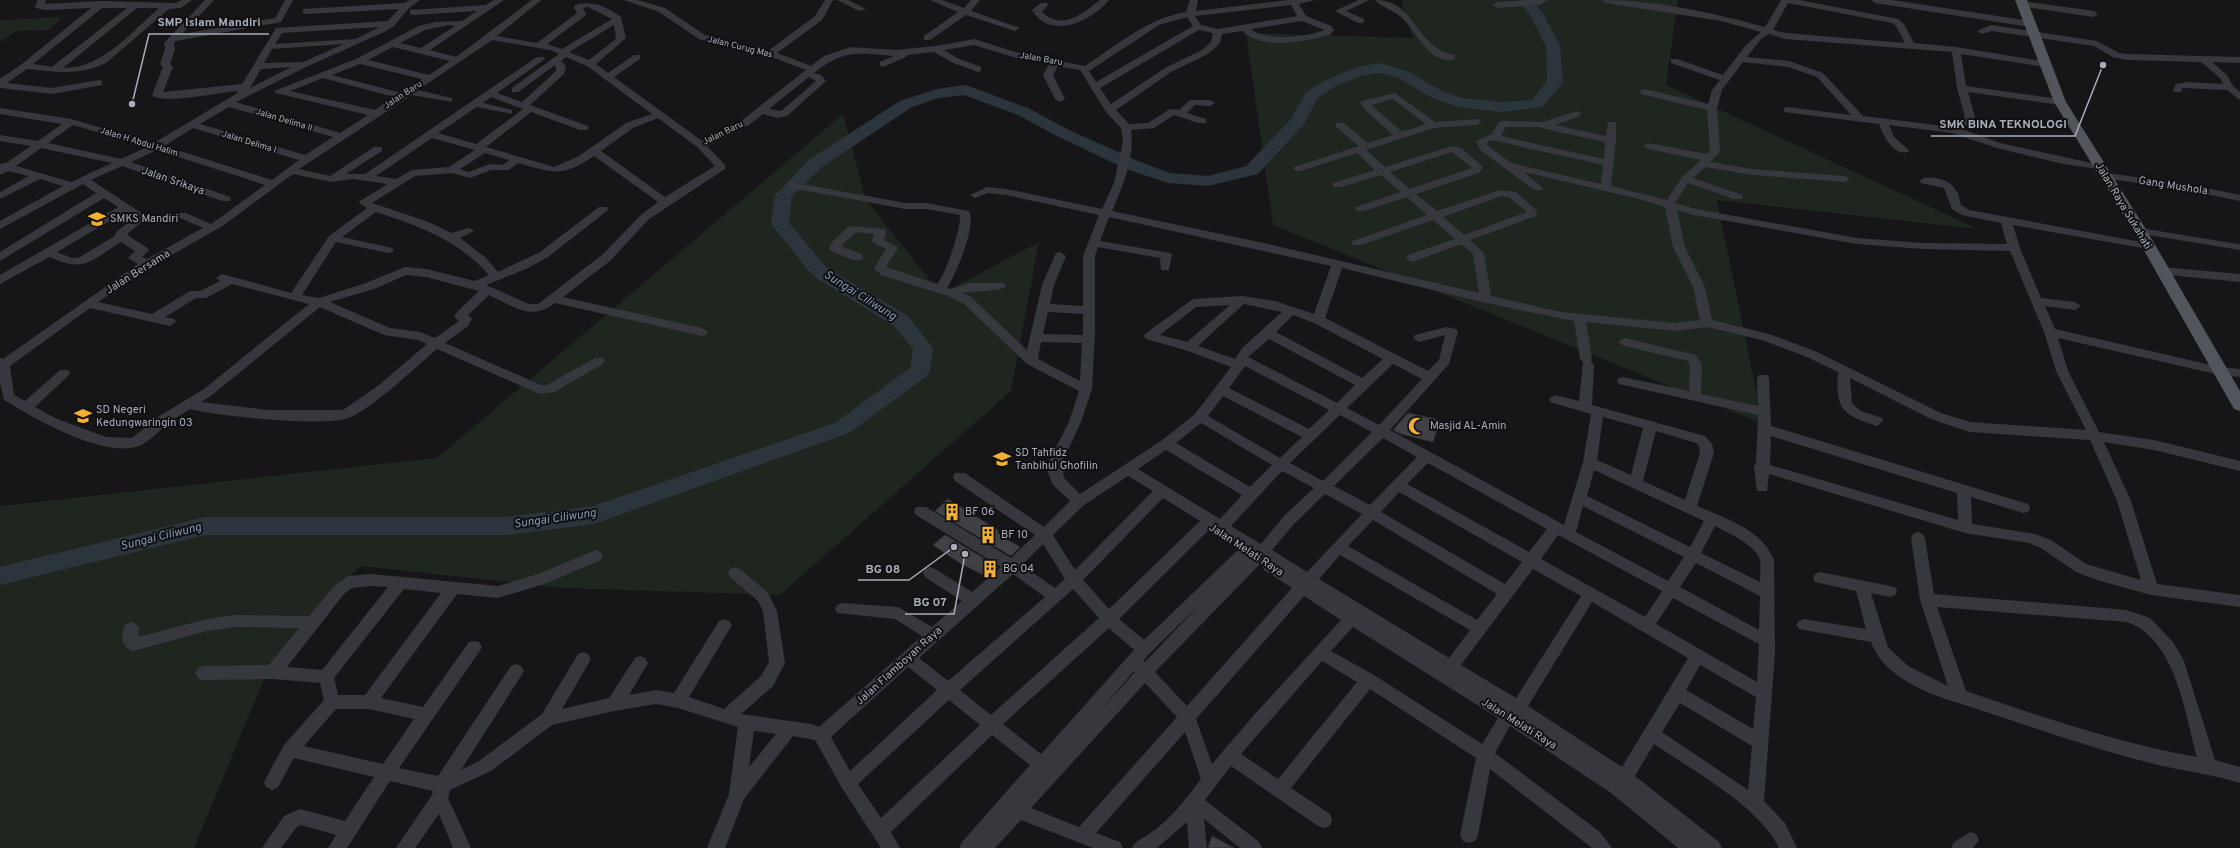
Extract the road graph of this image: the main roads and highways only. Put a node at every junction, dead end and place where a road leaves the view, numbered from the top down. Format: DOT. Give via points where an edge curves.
graph roads {
  1 [pos="2021,2"];
  2 [pos="2240,405"];
  1 -- 2 [label="main road, Jalan Raya Sukahati" via="2060,102 2140,231"];
}
